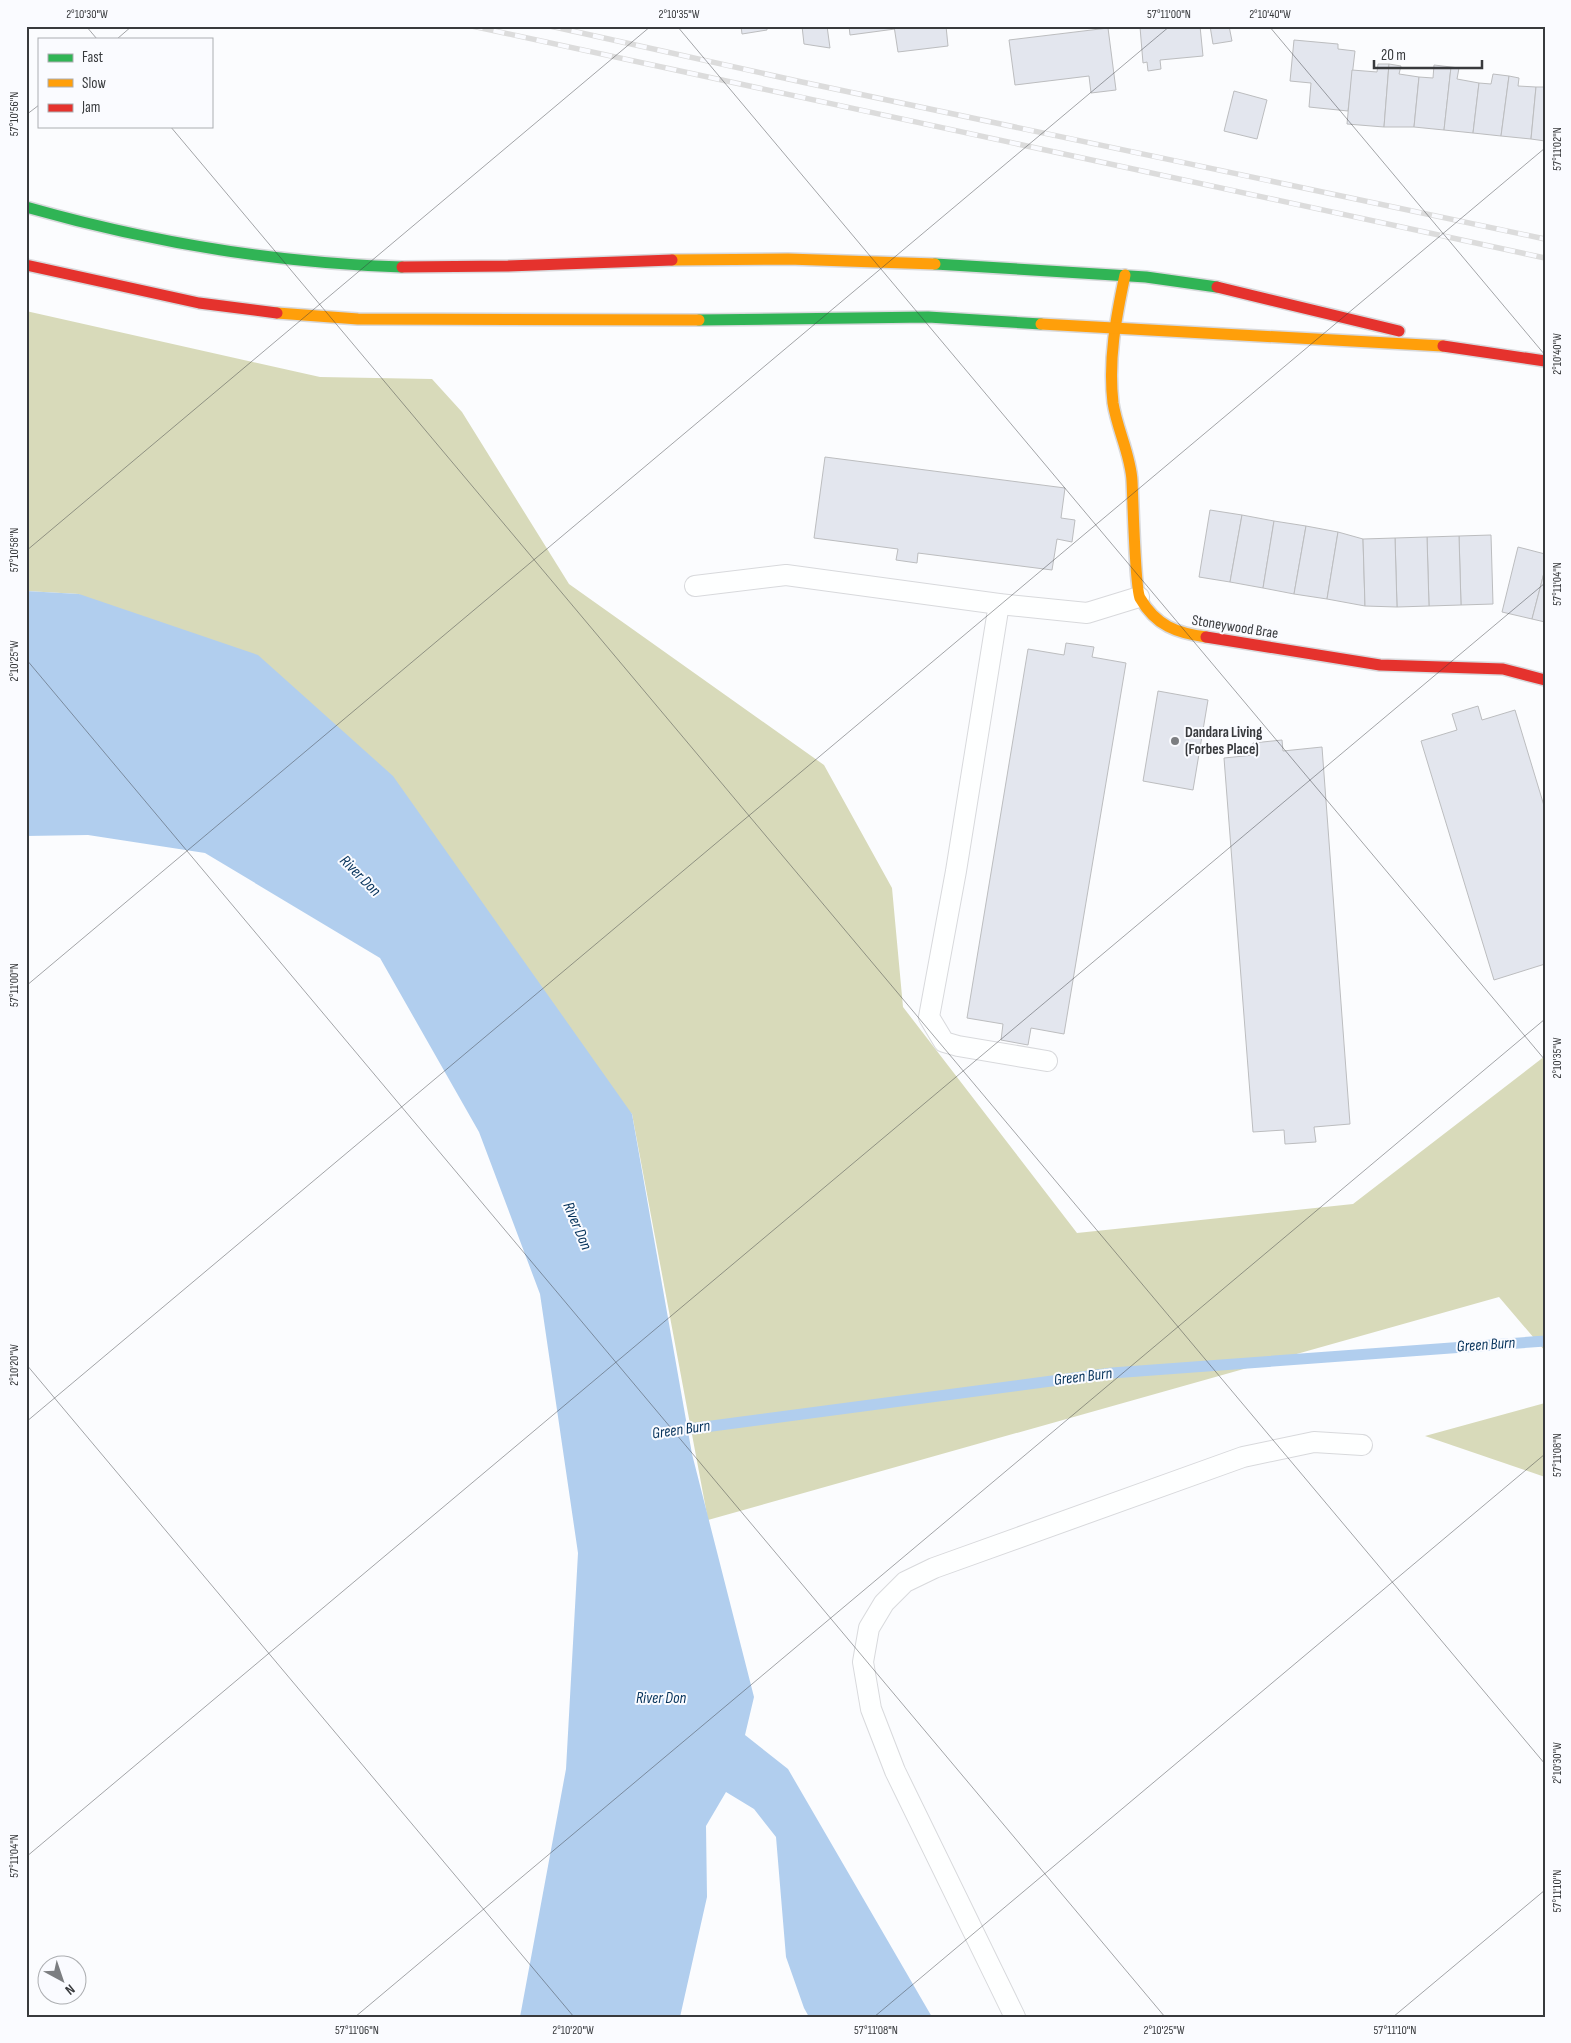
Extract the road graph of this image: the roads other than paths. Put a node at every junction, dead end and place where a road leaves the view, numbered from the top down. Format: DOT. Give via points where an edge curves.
graph roads {
  1 [pos="26,206"];
  2 [pos="26,265"];
  3 [pos="1125,275"];
  4 [pos="1113,329"];
  5 [pos="1461,347"];
  6 [pos="1545,361"];
  7 [pos="695,586"];
  8 [pos="1139,597"];
  9 [pos="999,604"];
  10 [pos="1545,680"];
  11 [pos="1048,1061"];
  12 [pos="1362,1445"];
  13 [pos="1015,2017"];
  1 -- 3 [label="main road" via="151,238 256,257 362,266 477,267 748,258 957,264"];
  2 -- 4 [label="main road" via="199,303 272,313 358,319 928,317"];
  3 -- 4 [label="main road"];
  3 -- 5 [label="main road" via="1200,283"];
  4 -- 5 [label="main road"];
  4 -- 8 [label="main road" via="1113,402 1132,475"];
  5 -- 6 [label="main road"];
  7 -- 9 [label="lane" via="786,575"];
  8 -- 9 [label="lane" via="1087,613"];
  8 -- 10 [label="main road, Stoneywood Brae" via="1157,620 1179,633 1380,664 1502,669"];
  9 -- 11 [label="lane" via="929,1017 944,1042"];
  12 -- 13 [label="lane" via="1314,1442 1244,1457 934,1568 906,1582 884,1603 869,1628 863,1662 871,1709 895,1771"];
}
